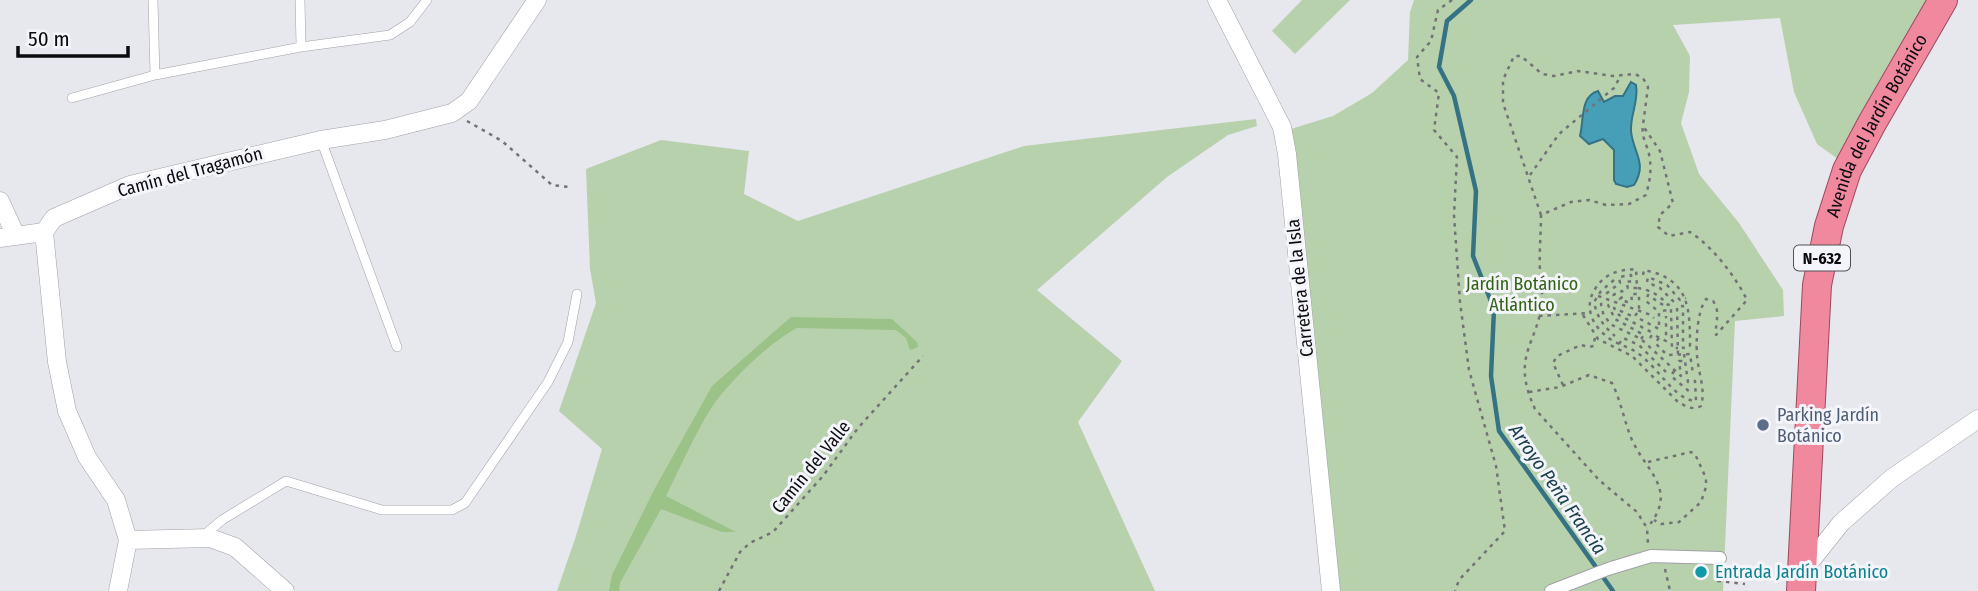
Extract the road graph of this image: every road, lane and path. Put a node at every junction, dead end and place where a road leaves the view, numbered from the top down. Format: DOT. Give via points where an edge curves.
graph roads {
  1 [pos="153,0"];
  2 [pos="300,0"];
  3 [pos="427,0"];
  4 [pos="537,0"];
  5 [pos="1452,0"];
  6 [pos="1944,0"];
  7 [pos="1223,3"];
  8 [pos="301,47"];
  9 [pos="155,75"];
  10 [pos="1620,75"];
  11 [pos="72,98"];
  12 [pos="452,113"];
  13 [pos="1643,126"];
  14 [pos="321,140"];
  15 [pos="1529,176"];
  16 [pos="569,187"];
  17 [pos="0,201"];
  18 [pos="1541,215"];
  19 [pos="44,232"];
  20 [pos="8,237"];
  21 [pos="1643,275"];
  22 [pos="1614,280"];
  23 [pos="1637,288"];
  24 [pos="578,293"];
  25 [pos="1598,296"];
  26 [pos="1686,298"];
  27 [pos="1663,305"];
  28 [pos="1589,307"];
  29 [pos="1595,307"];
  30 [pos="1639,311"];
  31 [pos="1663,311"];
  32 [pos="1617,312"];
  33 [pos="1589,313"];
  34 [pos="1583,315"];
  35 [pos="1612,315"];
  36 [pos="1539,316"];
  37 [pos="1660,316"];
  38 [pos="1665,316"];
  39 [pos="1671,316"];
  40 [pos="1640,319"];
  41 [pos="1648,323"];
  42 [pos="1595,335"];
  43 [pos="1615,335"];
  44 [pos="1641,339"];
  45 [pos="1649,340"];
  46 [pos="1619,344"];
  47 [pos="1690,346"];
  48 [pos="397,347"];
  49 [pos="1678,348"];
  50 [pos="1697,348"];
  51 [pos="1678,354"];
  52 [pos="1684,354"];
  53 [pos="923,356"];
  54 [pos="1685,361"];
  55 [pos="1674,371"];
  56 [pos="1665,372"];
  57 [pos="1693,374"];
  58 [pos="1563,385"];
  59 [pos="1528,392"];
  60 [pos="1690,392"];
  61 [pos="1978,419"];
  62 [pos="1647,462"];
  63 [pos="1654,520"];
  64 [pos="1647,528"];
  65 [pos="201,538"];
  66 [pos="128,540"];
  67 [pos="1654,557"];
  68 [pos="1720,558"];
  69 [pos="1723,582"];
  70 [pos="1801,582"];
  71 [pos="1745,584"];
  72 [pos="118,591"];
  73 [pos="285,591"];
  74 [pos="719,591"];
  75 [pos="1331,591"];
  76 [pos="1455,591"];
  77 [pos="1551,591"];
  78 [pos="1670,591"];
  1 -- 9 [label="lane"];
  2 -- 8 [label="lane"];
  3 -- 8 [label="lane" via="410,22 390,34"];
  4 -- 12 [label="street, Camín del Tragamón" via="469,101"];
  5 -- 76 [label="path" via="1438,10 1432,41 1416,57 1420,79 1439,93 1434,130 1457,158 1454,215 1460,302 1469,370 1496,466 1505,531 1459,580"];
  6 -- 70 [label="highway, Avenida del Jardín Botánico / N-632" via="1853,158 1829,226 1817,285"];
  7 -- 75 [label="street, Carretera de la Isla" via="1282,127 1287,154"];
  8 -- 9 [label="lane"];
  9 -- 11 [label="lane"];
  10 -- 13 [label="path" via="1634,74 1648,87"];
  10 -- 15 [label="path" via="1614,88 1559,134"];
  10 -- 15 [label="path" via="1542,74 1521,56 1514,56 1503,80 1503,103"];
  12 -- 14 [label="street, Camín del Tragamón"];
  12 -- 16 [label="path" via="502,141 552,185"];
  13 -- 18 [label="path" via="1652,174 1646,195 1629,204 1571,202"];
  13 -- 50 [label="path" via="1660,151 1673,203 1660,215 1658,226 1669,236 1690,232 1705,242 1747,300 1716,335 1716,305 1706,299"];
  14 -- 19 [label="street, Camín del Tragamón" via="130,185 54,218"];
  14 -- 48 [label="lane"];
  15 -- 18 [label="path"];
  17 -- 20 [label="street"];
  18 -- 36 [label="path" via="1543,293"];
  19 -- 20 [label="street"];
  19 -- 66 [label="street" via="57,362 67,411 87,457 116,500"];
  21 -- 26 [label="path" via="1644,270 1669,278"];
  22 -- 25 [label="path"];
  23 -- 26 [label="path" via="1668,304 1674,302 1647,282 1648,276 1667,285 1680,300"];
  23 -- 28 [label="path" via="1636,268 1615,271 1599,282"];
  23 -- 30 [label="path" via="1628,288 1631,275 1624,276 1607,293 1622,291 1620,299 1627,302 1632,301 1631,294 1639,294"];
  24 -- 65 [label="lane" via="568,342 548,382 465,503 452,510 382,510 286,481"];
  25 -- 29 [label="path"];
  25 -- 30 [label="path"];
  26 -- 47 [label="path"];
  27 -- 37 [label="path" via="1648,295 1646,301"];
  28 -- 29 [label="path"];
  28 -- 33 [label="path"];
  29 -- 43 [label="path"];
  30 -- 32 [label="path" via="1634,317 1615,308"];
  30 -- 41 [label="path" via="1653,317"];
  31 -- 39 [label="path" via="1671,309"];
  32 -- 35 [label="path"];
  32 -- 45 [label="path" via="1653,333"];
  33 -- 34 [label="path"];
  33 -- 46 [label="path" via="1600,330"];
  34 -- 36 [label="path"];
  34 -- 42 [label="path"];
  35 -- 44 [label="path" via="1644,335"];
  35 -- 44 [label="path" via="1608,305 1601,304 1610,324"];
  36 -- 59 [label="path" via="1526,349 1523,374"];
  37 -- 38 [label="path"];
  37 -- 41 [label="path" via="1659,329"];
  38 -- 39 [label="path"];
  38 -- 51 [label="path" via="1666,341 1658,337 1656,343 1667,355"];
  39 -- 49 [label="path" via="1672,348"];
  40 -- 41 [label="path"];
  42 -- 50 [label="path" via="1632,356 1677,401 1696,409 1704,398"];
  42 -- 58 [label="path" via="1594,346 1581,345 1557,356 1553,363"];
  44 -- 55 [label="path"];
  46 -- 54 [label="path" via="1640,354 1685,398 1696,401 1695,381 1688,382"];
  46 -- 56 [label="path" via="1623,338 1639,345"];
  47 -- 49 [label="path" via="1683,348 1683,306 1676,307"];
  47 -- 50 [label="path"];
  49 -- 51 [label="path"];
  51 -- 52 [label="path"];
  52 -- 54 [label="path"];
  52 -- 57 [label="path" via="1690,354"];
  53 -- 74 [label="path, Camín del Valle" via="773,533 740,552"];
  54 -- 55 [label="path" via="1679,361 1681,376"];
  55 -- 60 [label="path" via="1671,376"];
  58 -- 59 [label="path"];
  58 -- 62 [label="path" via="1589,375 1612,383 1632,440"];
  59 -- 64 [label="path" via="1535,409 1555,432 1599,480 1637,512"];
  61 -- 70 [label="street" via="1892,478 1841,523"];
  62 -- 63 [label="path" via="1659,485 1660,506"];
  62 -- 63 [label="path" via="1691,452 1706,478 1701,502 1679,522"];
  63 -- 64 [label="path"];
  64 -- 67 [label="path"];
  65 -- 66 [label="street"];
  65 -- 73 [label="street" via="235,547"];
  66 -- 72 [label="street"];
  67 -- 68 [label="street"];
  67 -- 77 [label="street"];
  67 -- 78 [label="path"];
  69 -- 71 [label="path"];
}
